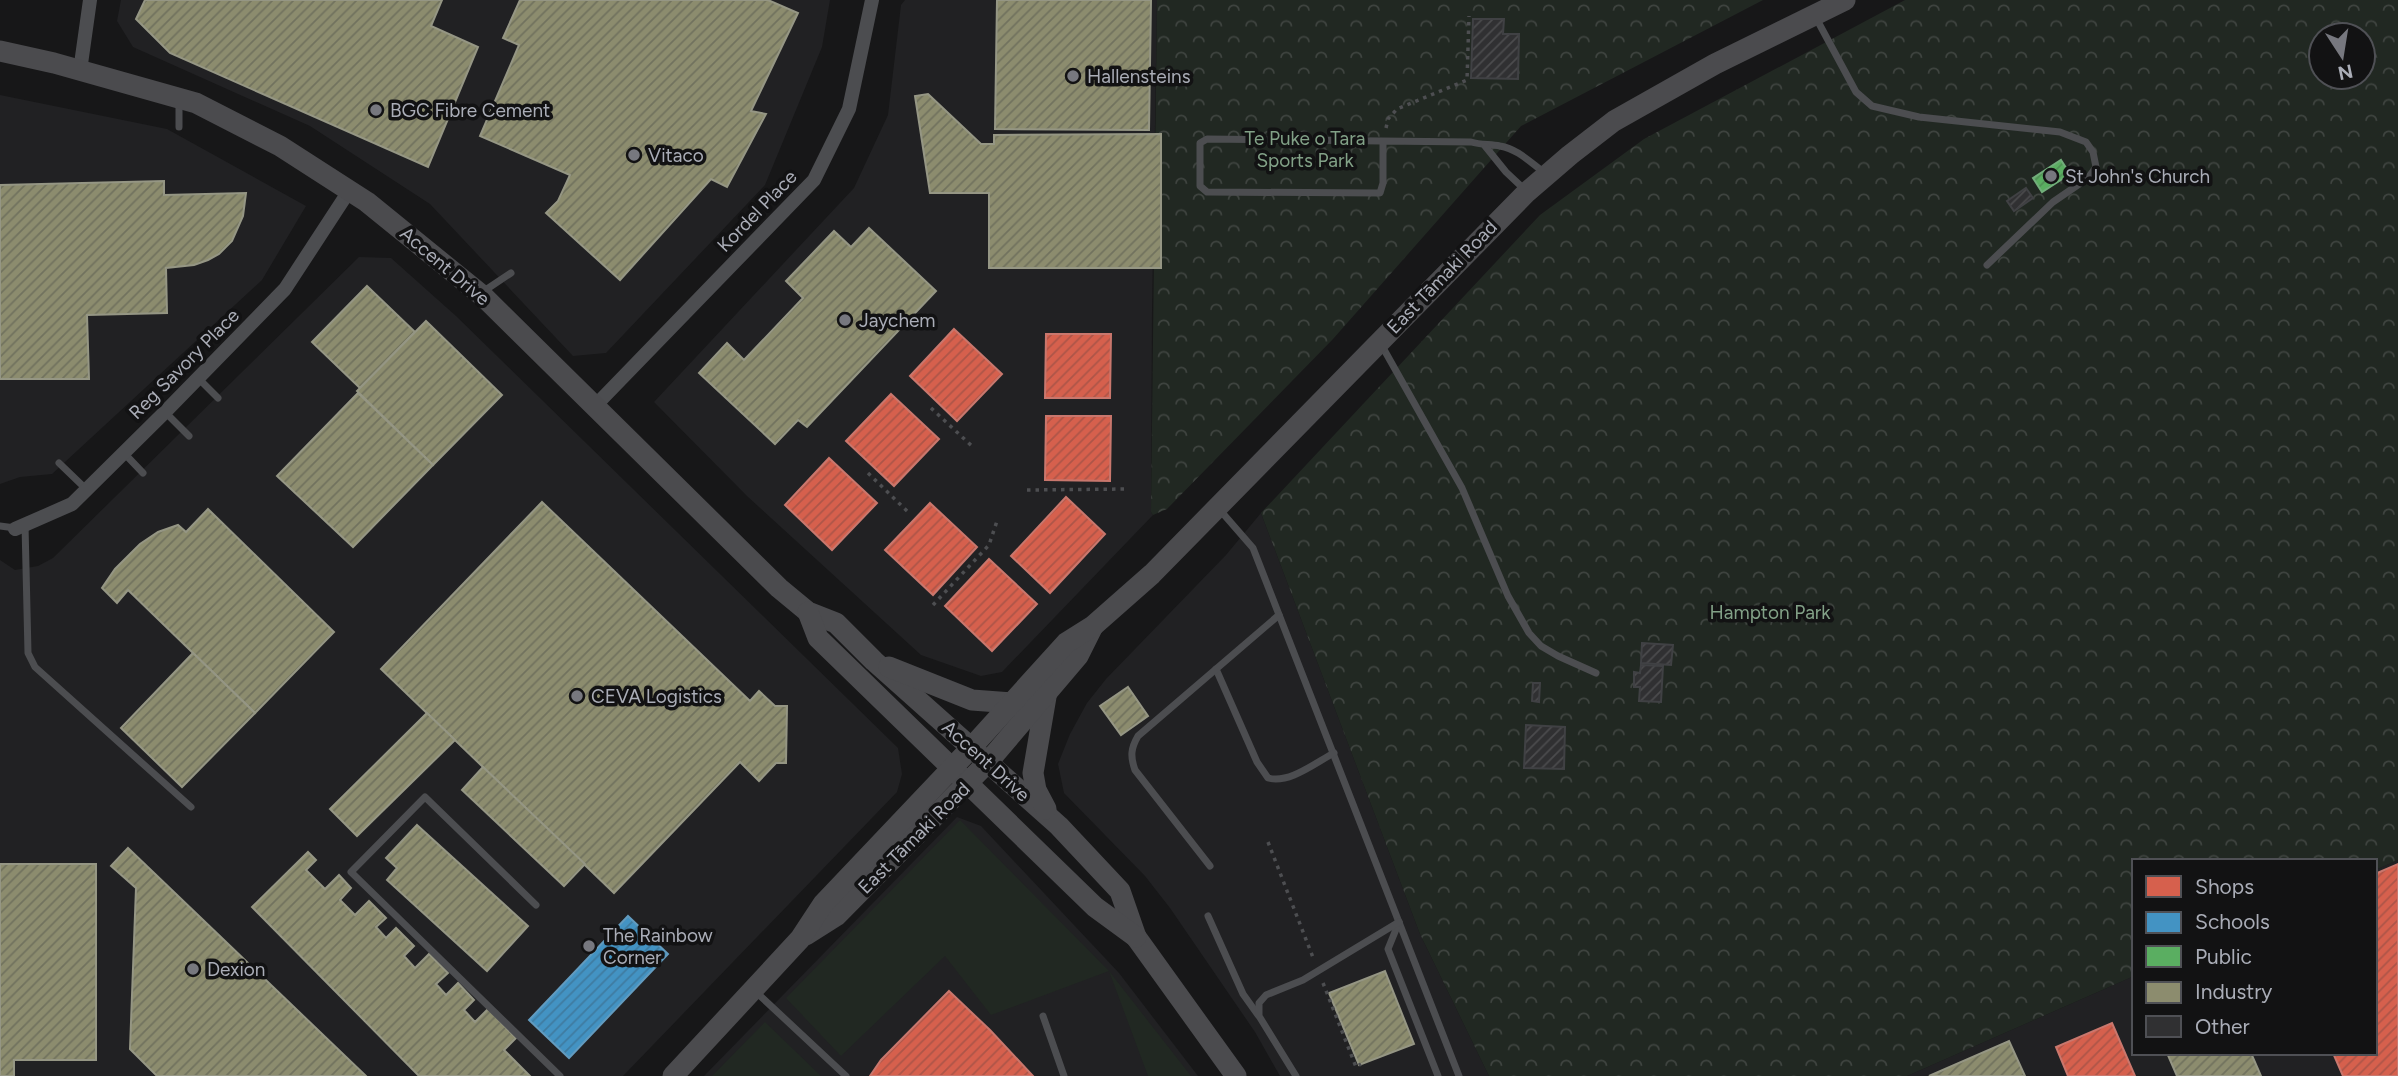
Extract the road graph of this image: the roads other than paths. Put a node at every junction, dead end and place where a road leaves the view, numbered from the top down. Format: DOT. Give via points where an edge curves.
graph roads {
  1 [pos="90,0"];
  2 [pos="872,0"];
  3 [pos="1844,0"];
  4 [pos="1814,16"];
  5 [pos="0,51"];
  6 [pos="80,71"];
  7 [pos="178,98"];
  8 [pos="179,127"];
  9 [pos="1383,142"];
  10 [pos="1485,146"];
  11 [pos="1547,175"];
  12 [pos="349,191"];
  13 [pos="1527,191"];
  14 [pos="1987,265"];
  15 [pos="511,273"];
  16 [pos="480,293"];
  17 [pos="1380,342"];
  18 [pos="198,377"];
  19 [pos="218,398"];
  20 [pos="595,406"];
  21 [pos="165,412"];
  22 [pos="190,436"];
  23 [pos="123,452"];
  24 [pos="59,463"];
  25 [pos="143,473"];
  26 [pos="86,489"];
  27 [pos="1218,507"];
  28 [pos="14,527"];
  29 [pos="807,612"];
  30 [pos="1279,615"];
  31 [pos="1093,626"];
  32 [pos="874,661"];
  33 [pos="1216,669"];
  34 [pos="1596,673"];
  35 [pos="1048,689"];
  36 [pos="1012,703"];
  37 [pos="971,748"];
  38 [pos="1334,753"];
  39 [pos="988,762"];
  40 [pos="952,768"];
  41 [pos="968,783"];
  42 [pos="191,807"];
  43 [pos="1059,826"];
  44 [pos="1210,866"];
  45 [pos="536,905"];
  46 [pos="1208,916"];
  47 [pos="1399,922"];
  48 [pos="1136,937"];
  49 [pos="800,939"];
  50 [pos="753,989"];
  51 [pos="1043,1016"];
  52 [pos="1259,1016"];
  53 [pos="560,1076"];
  54 [pos="673,1076"];
  55 [pos="846,1076"];
  56 [pos="1064,1076"];
  57 [pos="1236,1076"];
  58 [pos="1296,1076"];
  59 [pos="1438,1076"];
  60 [pos="1459,1076"];
  1 -- 6 [label="street"];
  2 -- 20 [label="street, Kordel Place" via="849,110 814,180"];
  3 -- 4 [label="main road, East Tāmaki Road"];
  4 -- 11 [label="main road, East Tāmaki Road" via="1715,64 1614,121"];
  4 -- 14 [label="lane" via="1856,92 1872,106 1919,117 2060,132 2086,142 2093,152 2096,167 2088,178 2053,202"];
  5 -- 6 [label="main road, Accent Drive"];
  6 -- 7 [label="main road, Accent Drive"];
  7 -- 8 [label="lane"];
  7 -- 12 [label="main road, Accent Drive" via="280,146"];
  9 -- 9 [label="lane" via="1380,193 1207,192 1200,186 1199,147 1203,140"];
  9 -- 10 [label="lane"];
  10 -- 11 [label="lane" via="1518,152"];
  10 -- 13 [label="lane"];
  11 -- 13 [label="main road, East Tāmaki Road"];
  12 -- 16 [label="main road, Accent Drive"];
  12 -- 18 [label="street, Reg Savory Place" via="285,289"];
  13 -- 17 [label="main road, East Tāmaki Road"];
  15 -- 16 [label="lane"];
  16 -- 20 [label="main road, Accent Drive"];
  17 -- 27 [label="main road, East Tāmaki Road"];
  17 -- 34 [label="lane" via="1462,488 1524,624 1541,646"];
  18 -- 19 [label="lane"];
  18 -- 21 [label="street, Reg Savory Place"];
  20 -- 29 [label="main road, Accent Drive"];
  21 -- 22 [label="lane"];
  21 -- 23 [label="street, Reg Savory Place"];
  23 -- 25 [label="lane"];
  23 -- 26 [label="street, Reg Savory Place"];
  24 -- 26 [label="lane"];
  26 -- 28 [label="street, Reg Savory Place" via="72,504"];
  27 -- 30 [label="lane" via="1253,548"];
  27 -- 31 [label="main road, East Tāmaki Road"];
  28 -- 42 [label="lane" via="28,653 34,667"];
  29 -- 32 [label="main road, Accent Drive" via="836,623"];
  29 -- 40 [label="main road, Accent Drive" via="818,638"];
  30 -- 33 [label="lane"];
  30 -- 38 [label="lane"];
  31 -- 35 [label="main road, East Tāmaki Road" via="1078,656"];
  31 -- 36 [label="main road, East Tāmaki Road" via="1066,643"];
  32 -- 36 [label="main road" via="972,700"];
  32 -- 37 [label="main road, Accent Drive"];
  33 -- 38 [label="lane" via="1268,778 1285,779"];
  33 -- 44 [label="lane" via="1138,736 1131,753 1135,770"];
  35 -- 39 [label="main road, East Tāmaki Road"];
  35 -- 43 [label="main road" via="1033,773 1036,790"];
  36 -- 37 [label="main road, East Tāmaki Road"];
  37 -- 39 [label="main road, Accent Drive"];
  37 -- 40 [label="main road, East Tāmaki Road"];
  38 -- 47 [label="lane"];
  39 -- 41 [label="main road, East Tāmaki Road"];
  39 -- 43 [label="main road, Accent Drive"];
  40 -- 41 [label="main road, Accent Drive"];
  40 -- 49 [label="main road, East Tāmaki Road" via="823,904"];
  41 -- 48 [label="main road, Accent Drive" via="1095,907"];
  41 -- 49 [label="main road, East Tāmaki Road" via="836,916"];
  43 -- 48 [label="main road, Accent Drive" via="1120,891"];
  45 -- 53 [label="lane" via="425,797 351,872"];
  46 -- 52 [label="lane"];
  47 -- 52 [label="lane" via="1303,980 1266,995 1259,1003"];
  47 -- 59 [label="lane" via="1388,949"];
  47 -- 60 [label="lane"];
  48 -- 57 [label="main road, Accent Drive"];
  49 -- 50 [label="main road, East Tāmaki Road"];
  50 -- 54 [label="main road, East Tāmaki Road"];
  50 -- 55 [label="lane"];
  51 -- 56 [label="lane"];
  52 -- 58 [label="lane"];
}
